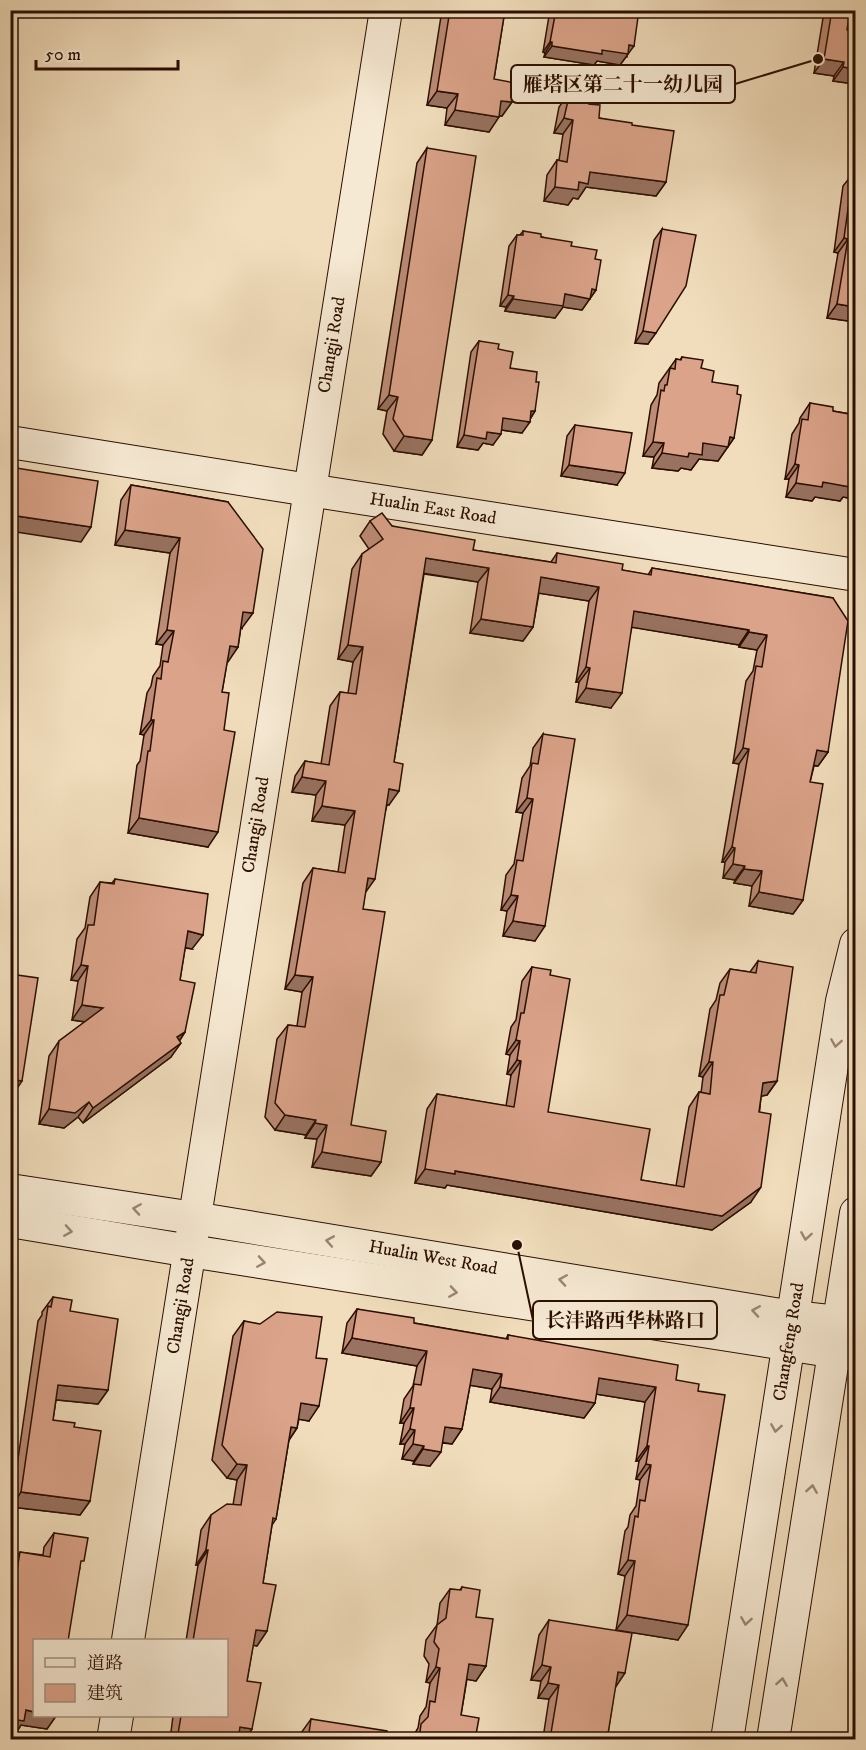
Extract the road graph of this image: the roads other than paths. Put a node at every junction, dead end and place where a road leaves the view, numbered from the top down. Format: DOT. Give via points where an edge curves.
graph roads {
  1 [pos="386,10"];
  2 [pos="10,442"];
  3 [pos="309,490"];
  4 [pos="855,575"];
  5 [pos="855,944"];
  6 [pos="10,1190"];
  7 [pos="855,1213"];
  8 [pos="194,1218"];
  9 [pos="10,1221"];
  10 [pos="190,1251"];
  11 [pos="847,1322"];
  12 [pos="791,1331"];
  13 [pos="845,1353"];
  14 [pos="128,1639"];
  15 [pos="117,1717"];
  16 [pos="113,1740"];
  17 [pos="727,1740"];
  18 [pos="772,1740"];
  1 -- 3 [label="street, Changji Road"];
  2 -- 3 [label="street, Hualin East Road"];
  3 -- 4 [label="street, Hualin East Road"];
  3 -- 8 [label="street, Changji Road"];
  5 -- 12 [label="street, Changfeng Road, one-way" via="842,1001"];
  8 -- 6 [label="street, Hualin West Road, one-way"];
  7 -- 11 [label="street"];
  8 -- 10 [label="street, Changji Road"];
  12 -- 8 [label="street, Hualin West Road, one-way"];
  9 -- 10 [label="street, Hualin West Road, one-way"];
  10 -- 12 [label="street, Hualin West Road, one-way"];
  10 -- 14 [label="street, Changji Road"];
  11 -- 12 [label="street, Hualin West Road"];
  11 -- 13 [label="street"];
  12 -- 13 [label="street, Hualin West Road"];
  12 -- 17 [label="street, Changfeng Road, one-way"];
  18 -- 13 [label="street, one-way"];
  15 -- 16 [label="street"];
}
